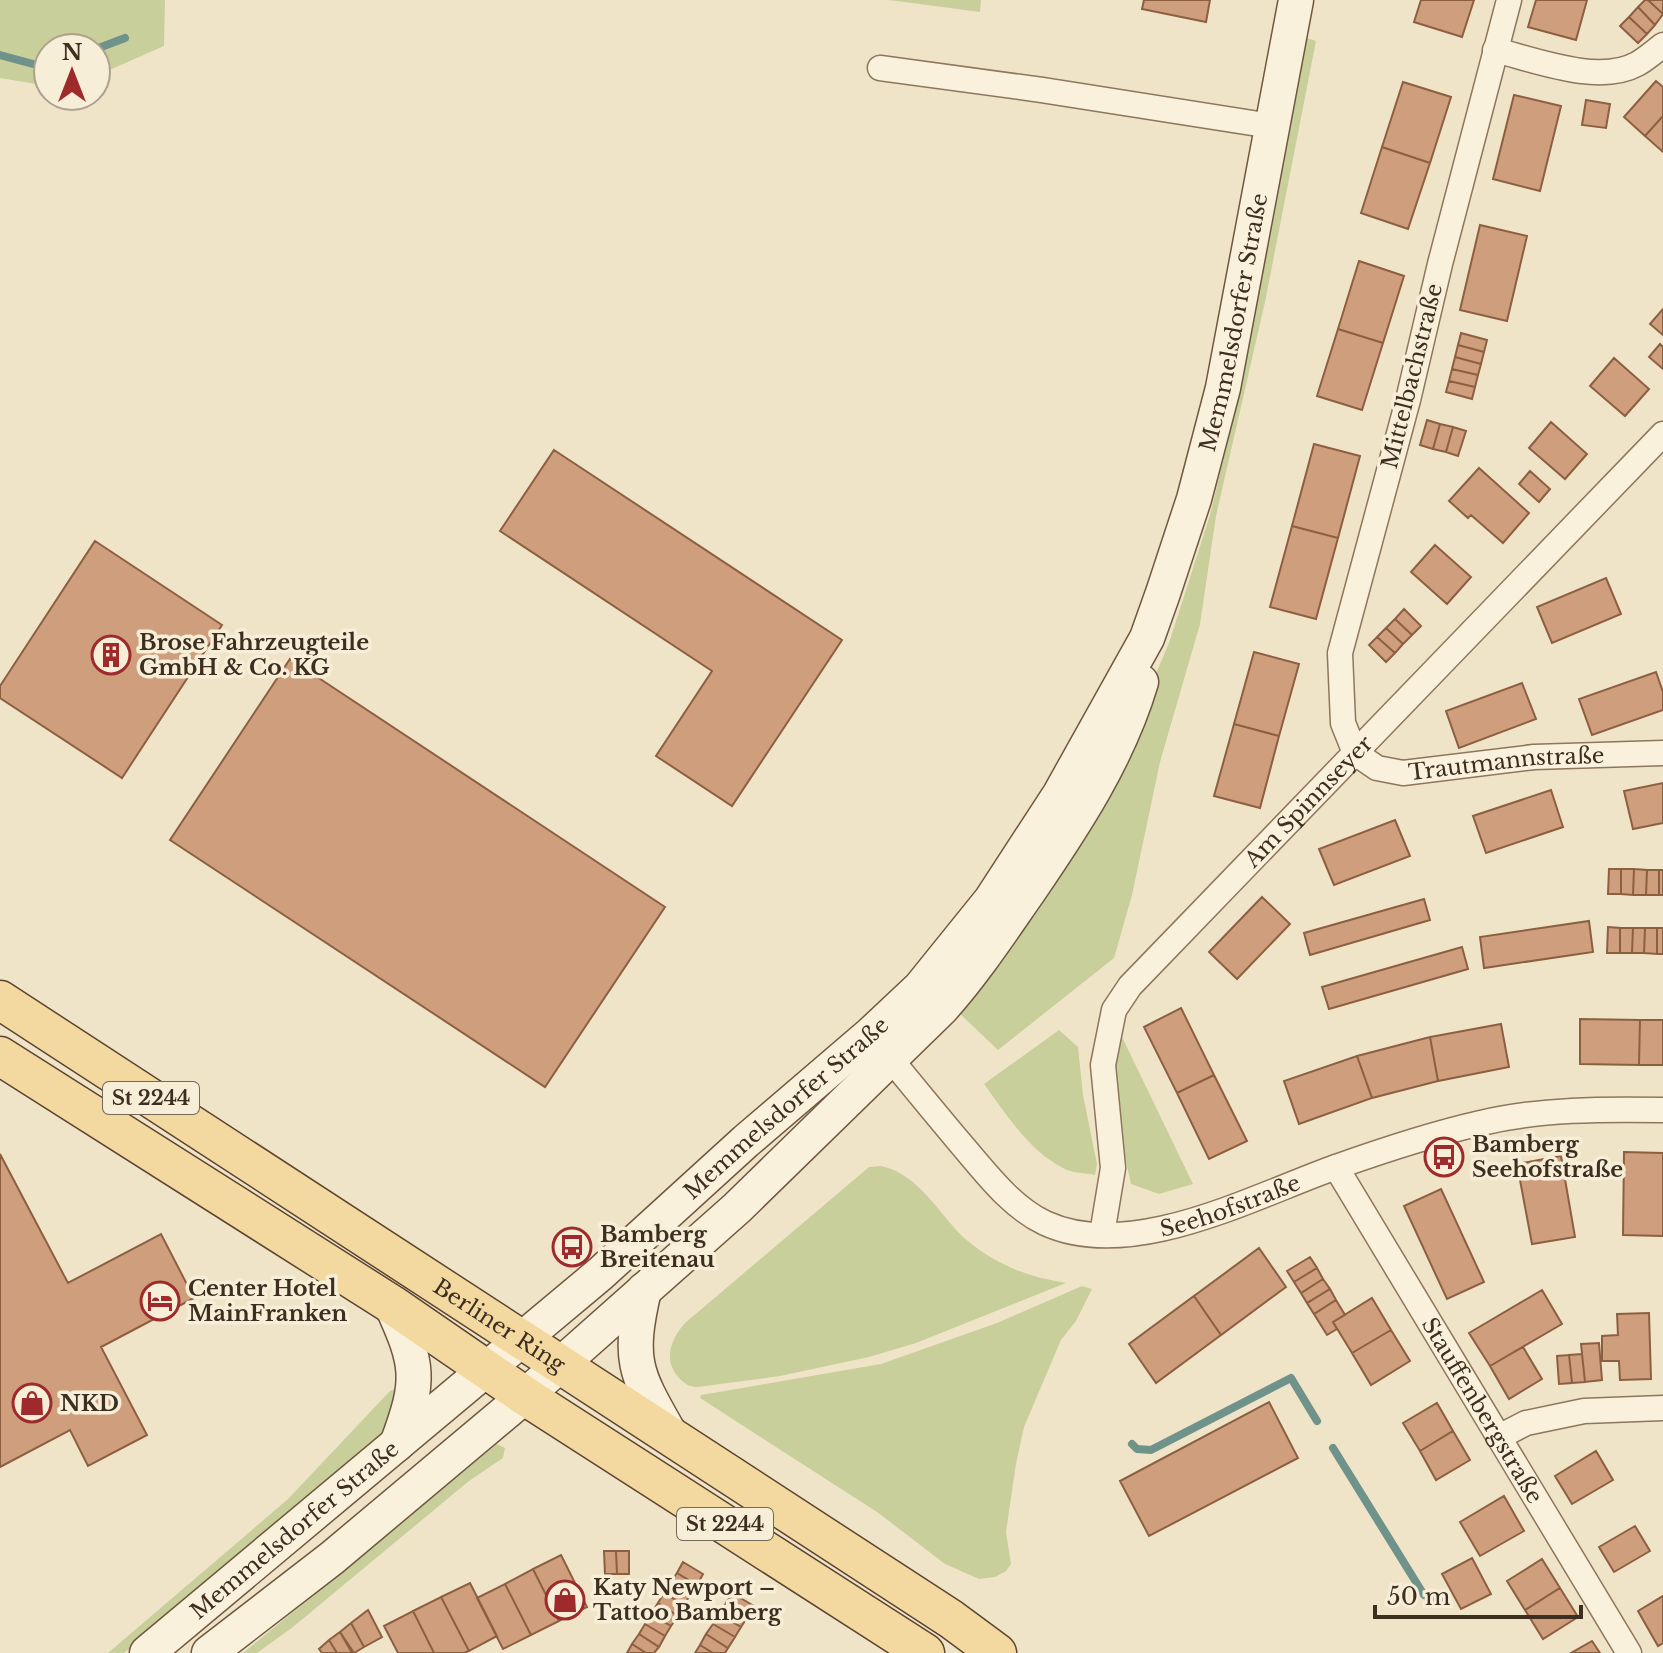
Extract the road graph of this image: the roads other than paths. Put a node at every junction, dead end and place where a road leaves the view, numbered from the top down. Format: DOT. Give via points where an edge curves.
graph roads {
  1 [pos="1296,0"];
  2 [pos="1509,0"];
  3 [pos="1663,45"];
  4 [pos="1495,50"];
  5 [pos="880,68"];
  6 [pos="1271,126"];
  7 [pos="1663,434"];
  8 [pos="1355,753"];
  9 [pos="1663,753"];
  10 [pos="0,1000"];
  11 [pos="881,1046"];
  12 [pos="0,1056"];
  13 [pos="1663,1110"];
  14 [pos="1336,1167"];
  15 [pos="1102,1234"];
  16 [pos="644,1290"];
  17 [pos="391,1304"];
  18 [pos="523,1338"];
  19 [pos="561,1364"];
  20 [pos="487,1368"];
  21 [pos="525,1396"];
  22 [pos="1663,1408"];
  23 [pos="671,1436"];
  24 [pos="1499,1437"];
  25 [pos="397,1444"];
  26 [pos="147,1653"];
  27 [pos="209,1653"];
  28 [pos="925,1653"];
  29 [pos="997,1653"];
  30 [pos="1629,1653"];
  1 -- 6 [label="main road, Memmelsdorfer Straße"];
  2 -- 4 [label="street, Mittelbachstraße"];
  3 -- 4 [label="street" via="1636,65 1611,72"];
  4 -- 8 [label="street, Mittelbachstraße" via="1340,653 1343,723"];
  5 -- 6 [label="street"];
  6 -- 11 [label="main road, Memmelsdorfer Straße" via="1223,388 1194,499 1147,638 1060,794 991,900"];
  7 -- 8 [label="street, Am Spinnseyer"];
  8 -- 9 [label="street, Trautmannstraße" via="1377,768 1403,773 1534,757"];
  8 -- 15 [label="street, Am Spinnseyer" via="1130,986 1114,1010 1103,1065 1113,1168"];
  10 -- 18 [label="main road, Berliner Ring / St 2244"];
  11 -- 15 [label="street, Seehofstraße" via="991,1179 1020,1206 1066,1231"];
  11 -- 16 [label="main road, Memmelsdorfer Straße" via="737,1208"];
  11 -- 18 [label="main road, Memmelsdorfer Straße" via="746,1141"];
  12 -- 17 [label="main road, Berliner Ring / St 2244"];
  13 -- 14 [label="street, Seehofstraße" via="1557,1112 1484,1122"];
  14 -- 15 [label="street, Seehofstraße" via="1156,1232"];
  14 -- 24 [label="street, Stauffenbergstraße"];
  16 -- 19 [label="main road, Memmelsdorfer Straße"];
  16 -- 23 [label="main road" via="634,1342 636,1367"];
  17 -- 20 [label="main road, Berliner Ring / St 2244"];
  17 -- 25 [label="main road" via="416,1377"];
  18 -- 19 [label="main road, Berliner Ring / St 2244"];
  18 -- 20 [label="main road, Memmelsdorfer Straße"];
  19 -- 21 [label="main road, Memmelsdorfer Straße"];
  19 -- 23 [label="main road, Berliner Ring / St 2244"];
  20 -- 21 [label="main road, Berliner Ring / St 2244"];
  20 -- 25 [label="main road, Memmelsdorfer Straße"];
  21 -- 27 [label="main road, Memmelsdorfer Straße"];
  21 -- 28 [label="main road, Berliner Ring / St 2244"];
  22 -- 24 [label="street" via="1584,1411 1526,1423"];
  23 -- 29 [label="main road, Berliner Ring / St 2244"];
  24 -- 30 [label="street, Stauffenbergstraße"];
  25 -- 26 [label="main road, Memmelsdorfer Straße"];
}
